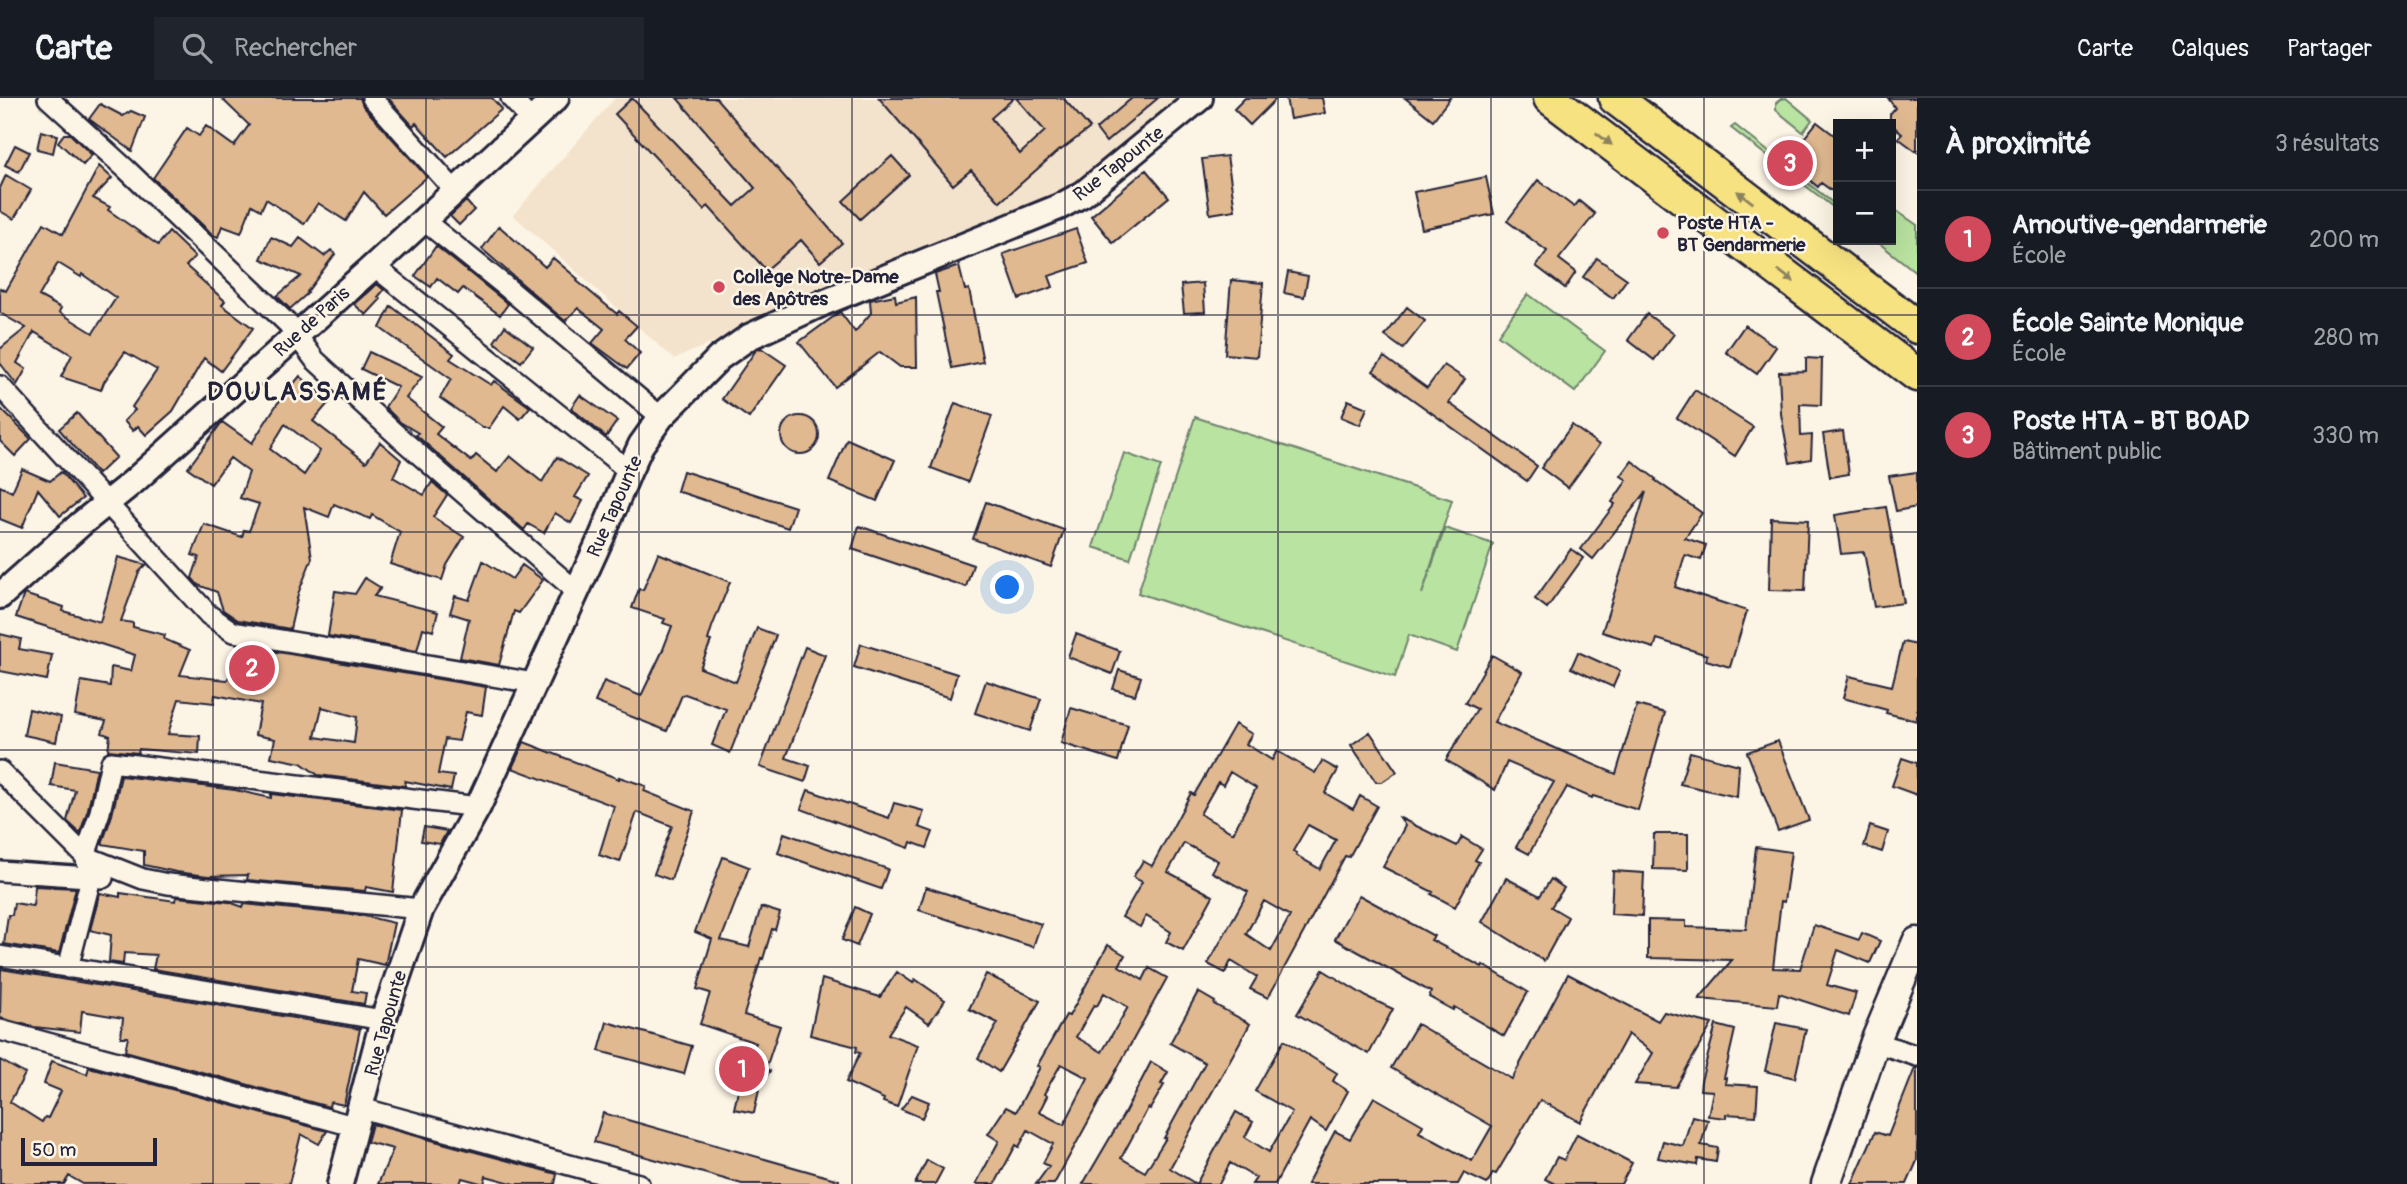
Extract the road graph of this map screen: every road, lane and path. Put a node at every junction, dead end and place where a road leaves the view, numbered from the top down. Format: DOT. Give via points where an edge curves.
graph roads {
  1 [pos="48,98"];
  2 [pos="372,98"];
  3 [pos="511,98"];
  4 [pos="556,98"];
  5 [pos="1200,98"];
  6 [pos="1550,98"];
  7 [pos="1615,98"];
  8 [pos="531,120"];
  9 [pos="456,192"];
  10 [pos="423,220"];
  11 [pos="1777,220"];
  12 [pos="1754,252"];
  13 [pos="374,265"];
  14 [pos="1917,327"];
  15 [pos="296,335"];
  16 [pos="1917,375"];
  17 [pos="0,386"];
  18 [pos="662,417"];
  19 [pos="629,471"];
  20 [pos="105,504"];
  21 [pos="576,591"];
  22 [pos="0,596"];
  23 [pos="534,683"];
  24 [pos="0,771"];
  25 [pos="478,807"];
  26 [pos="85,856"];
  27 [pos="0,871"];
  28 [pos="91,878"];
  29 [pos="143,879"];
  30 [pos="421,909"];
  31 [pos="1917,942"];
  32 [pos="0,956"];
  33 [pos="68,968"];
  34 [pos="383,1020"];
  35 [pos="0,1030"];
  36 [pos="1875,1042"];
  37 [pos="1917,1056"];
  38 [pos="357,1117"];
  39 [pos="340,1184"];
  40 [pos="639,1184"];
  41 [pos="1826,1184"];
  1 -- 15 [label="street"];
  2 -- 9 [label="street"];
  3 -- 8 [label="street"];
  4 -- 8 [label="street, Rue de Paris"];
  5 -- 18 [label="street, Rue Tapounte" via="1083,194 1059,207 749,337 719,358"];
  6 -- 12 [label="highway, one-way"];
  11 -- 7 [label="highway, one-way"];
  8 -- 9 [label="street, Rue de Paris"];
  9 -- 10 [label="street, Rue de Paris"];
  10 -- 13 [label="street, Rue de Paris"];
  10 -- 18 [label="street"];
  11 -- 12 [label="highway"];
  11 -- 14 [label="highway"];
  12 -- 16 [label="highway, one-way"];
  13 -- 15 [label="street, Rue de Paris"];
  13 -- 19 [label="street"];
  15 -- 20 [label="street, Rue de Paris"];
  15 -- 21 [label="street" via="352,394"];
  17 -- 20 [label="street"];
  18 -- 19 [label="street, Rue Tapounte"];
  19 -- 21 [label="street, Rue Tapounte"];
  20 -- 22 [label="street, Rue de Paris"];
  20 -- 23 [label="street" via="209,615 233,632"];
  21 -- 23 [label="street, Rue Tapounte"];
  23 -- 25 [label="street, Rue Tapounte"];
  24 -- 26 [label="street"];
  25 -- 26 [label="street" via="111,762"];
  25 -- 30 [label="street, Rue Tapounte"];
  26 -- 28 [label="street"];
  26 -- 29 [label="street"];
  27 -- 28 [label="street"];
  28 -- 29 [label="street"];
  28 -- 33 [label="street"];
  29 -- 30 [label="street"];
  30 -- 34 [label="street, Rue Tapounte"];
  31 -- 36 [label="main road"];
  32 -- 33 [label="street"];
  33 -- 34 [label="street"];
  34 -- 38 [label="street, Rue Tapounte"];
  35 -- 38 [label="street"];
  36 -- 37 [label="street"];
  36 -- 41 [label="main road"];
  38 -- 39 [label="street, Rue Tapounte"];
  38 -- 40 [label="street"];
}
